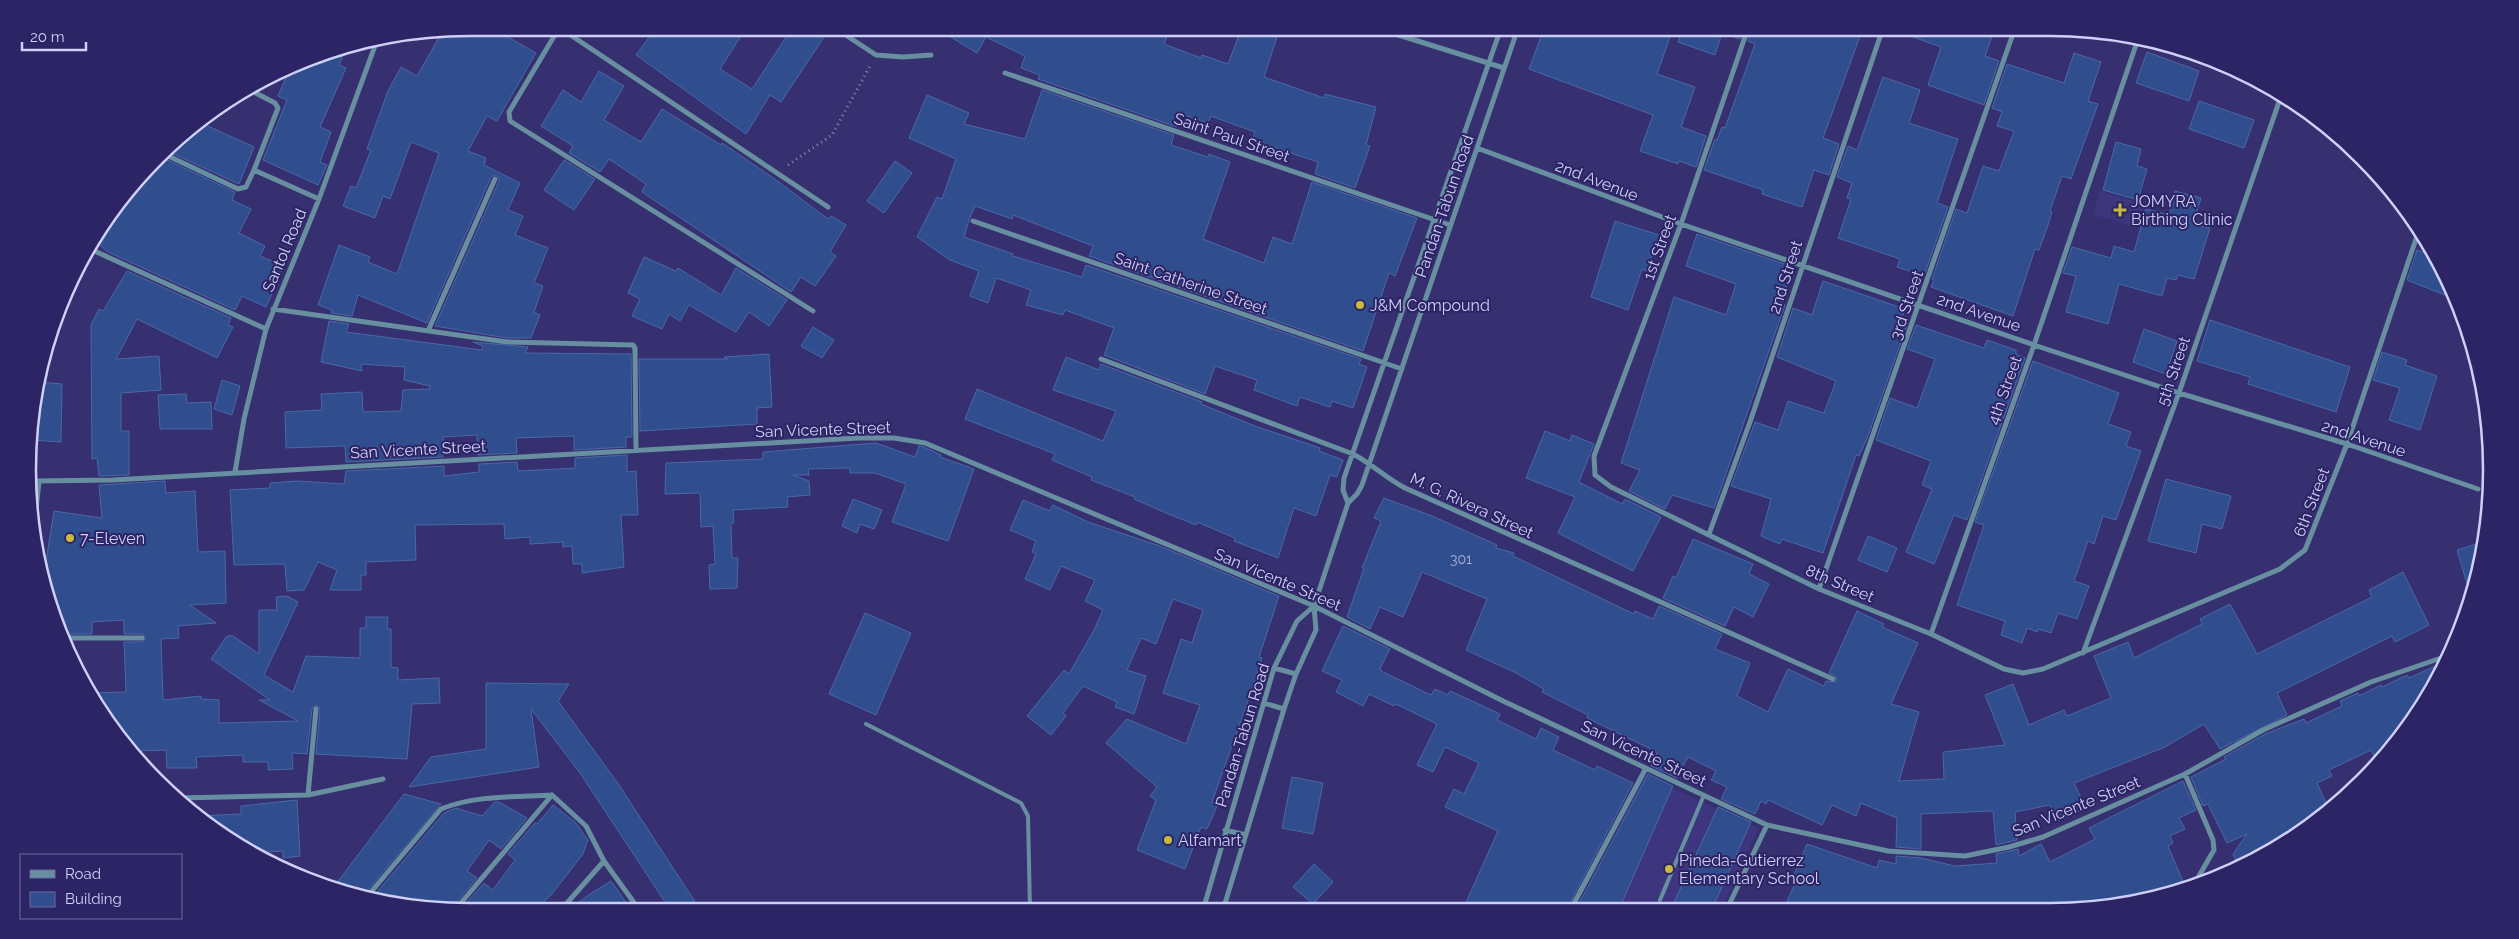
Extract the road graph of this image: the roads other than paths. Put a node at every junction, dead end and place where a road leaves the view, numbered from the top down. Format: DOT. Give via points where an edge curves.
graph roads {
  1 [pos="555,36"];
  2 [pos="572,36"];
  3 [pos="847,36"];
  4 [pos="1402,36"];
  5 [pos="1498,36"];
  6 [pos="1515,36"];
  7 [pos="1745,36"];
  8 [pos="1880,36"];
  9 [pos="2012,36"];
  10 [pos="2136,45"];
  11 [pos="374,47"];
  12 [pos="931,55"];
  13 [pos="1489,63"];
  14 [pos="1504,68"];
  15 [pos="1005,73"];
  16 [pos="255,93"];
  17 [pos="2279,102"];
  18 [pos="1476,148"];
  19 [pos="170,157"];
  20 [pos="254,170"];
  21 [pos="495,179"];
  22 [pos="319,199"];
  23 [pos="828,206"];
  24 [pos="1434,219"];
  25 [pos="973,221"];
  26 [pos="1680,224"];
  27 [pos="1450,225"];
  28 [pos="2416,239"];
  29 [pos="95,251"];
  30 [pos="1802,264"];
  31 [pos="1920,304"];
  32 [pos="273,309"];
  33 [pos="813,311"];
  34 [pos="266,329"];
  35 [pos="428,331"];
  36 [pos="2034,344"];
  37 [pos="1101,359"];
  38 [pos="1384,362"];
  39 [pos="1402,369"];
  40 [pos="2179,393"];
  41 [pos="2347,444"];
  42 [pos="636,450"];
  43 [pos="1353,454"];
  44 [pos="1370,463"];
  45 [pos="234,472"];
  46 [pos="1595,475"];
  47 [pos="36,482"];
  48 [pos="2478,489"];
  49 [pos="1348,503"];
  50 [pos="1709,534"];
  51 [pos="1819,589"];
  52 [pos="1314,606"];
  53 [pos="1930,634"];
  54 [pos="70,638"];
  55 [pos="142,638"];
  56 [pos="2083,653"];
  57 [pos="2439,658"];
  58 [pos="1274,668"];
  59 [pos="1296,674"];
  60 [pos="1833,679"];
  61 [pos="1264,703"];
  62 [pos="316,709"];
  63 [pos="1284,709"];
  64 [pos="866,724"];
  65 [pos="1646,768"];
  66 [pos="2185,774"];
  67 [pos="383,779"];
  68 [pos="308,795"];
  69 [pos="552,795"];
  70 [pos="1704,796"];
  71 [pos="187,798"];
  72 [pos="1767,825"];
  73 [pos="1225,830"];
  74 [pos="1246,835"];
  75 [pos="604,861"];
  76 [pos="2199,876"];
  77 [pos="372,891"];
  78 [pos="1660,900"];
  79 [pos="461,903"];
  80 [pos="567,903"];
  81 [pos="634,903"];
  82 [pos="1030,903"];
  83 [pos="1204,903"];
  84 [pos="1225,903"];
  85 [pos="1575,903"];
  86 [pos="1730,903"];
  1 -- 33 [label="street" via="509,112 510,122"];
  2 -- 23 [label="street"];
  3 -- 12 [label="street" via="876,55"];
  4 -- 13 [label="street"];
  5 -- 13 [label="street, Pandan-Tabun Road"];
  6 -- 14 [label="street, Pandan-Tabun Road"];
  7 -- 26 [label="street, 1st Street"];
  8 -- 30 [label="street, 2nd Street"];
  9 -- 31 [label="street, 3rd Street"];
  10 -- 36 [label="street, 4th Street"];
  11 -- 22 [label="street, Santol Road"];
  13 -- 14 [label="street"];
  13 -- 24 [label="street, Pandan-Tabun Road"];
  14 -- 18 [label="street, Pandan-Tabun Road"];
  15 -- 24 [label="street, Saint Paul Street"];
  16 -- 20 [label="street" via="278,108"];
  17 -- 40 [label="street, 5th Street"];
  18 -- 26 [label="street, 2nd Avenue"];
  18 -- 27 [label="street, Pandan-Tabun Road"];
  19 -- 20 [label="street" via="238,189 246,187"];
  20 -- 22 [label="street"];
  21 -- 35 [label="street"];
  22 -- 32 [label="street, Santol Road"];
  24 -- 27 [label="street, Saint Paul Street"];
  24 -- 38 [label="street, Pandan-Tabun Road"];
  25 -- 38 [label="street, Saint Catherine Street"];
  26 -- 30 [label="street, 2nd Avenue"];
  26 -- 46 [label="street, 1st Street" via="1594,456"];
  27 -- 39 [label="street, Pandan-Tabun Road"];
  28 -- 41 [label="street, 6th Street"];
  29 -- 34 [label="street"];
  30 -- 31 [label="street, 2nd Avenue"];
  30 -- 50 [label="street, 2nd Street"];
  31 -- 36 [label="street, 2nd Avenue"];
  31 -- 51 [label="street, 3rd Street"];
  32 -- 34 [label="street, Santol Road"];
  32 -- 35 [label="street"];
  34 -- 45 [label="street, Santol Road"];
  35 -- 42 [label="street" via="507,342 633,345"];
  36 -- 40 [label="street, 2nd Avenue"];
  36 -- 53 [label="street, 4th Street"];
  37 -- 43 [label="street, M. G. Rivera Street"];
  38 -- 39 [label="street, Saint Catherine Street"];
  38 -- 43 [label="street, Pandan-Tabun Road"];
  39 -- 44 [label="street, Pandan-Tabun Road"];
  40 -- 41 [label="street, 2nd Avenue"];
  40 -- 56 [label="street, 5th Street"];
  41 -- 48 [label="street, 2nd Avenue"];
  41 -- 56 [label="street, 6th Street" via="2305,550 2297,557 2280,569"];
  42 -- 45 [label="street, San Vicente Street"];
  42 -- 52 [label="street, San Vicente Street" via="858,438 894,438 925,443"];
  43 -- 44 [label="street, M. G. Rivera Street"];
  43 -- 49 [label="street, Pandan-Tabun Road" via="1342,490"];
  44 -- 49 [label="street, Pandan-Tabun Road" via="1360,490"];
  44 -- 60 [label="street, M. G. Rivera Street" via="1385,477 1405,488"];
  45 -- 47 [label="street, San Vicente Street"];
  46 -- 50 [label="street, 8th Street" via="1611,487"];
  49 -- 52 [label="street, Pandan-Tabun Road"];
  50 -- 51 [label="street, 8th Street"];
  51 -- 53 [label="street, 8th Street"];
  52 -- 58 [label="street, Pandan-Tabun Road" via="1297,621"];
  52 -- 59 [label="street, Pandan-Tabun Road" via="1316,630"];
  52 -- 65 [label="street, San Vicente Street"];
  53 -- 56 [label="street, 8th Street" via="2004,669 2023,672 2043,669"];
  54 -- 55 [label="street"];
  57 -- 66 [label="street, San Vicente Street" via="2371,682 2263,730"];
  58 -- 59 [label="street"];
  58 -- 61 [label="street, Pandan-Tabun Road"];
  59 -- 63 [label="street, Pandan-Tabun Road"];
  61 -- 63 [label="street"];
  61 -- 73 [label="street, Pandan-Tabun Road"];
  62 -- 68 [label="street"];
  63 -- 74 [label="street, Pandan-Tabun Road"];
  64 -- 82 [label="lane" via="1021,803 1028,816"];
  65 -- 70 [label="street, San Vicente Street"];
  65 -- 85 [label="street"];
  66 -- 72 [label="street, San Vicente Street" via="2043,837 1965,856 1888,851"];
  66 -- 76 [label="street" via="2213,840 2214,850"];
  67 -- 68 [label="street"];
  68 -- 71 [label="street"];
  69 -- 75 [label="street" via="586,826"];
  69 -- 77 [label="street" via="485,799 441,809"];
  69 -- 79 [label="street"];
  70 -- 72 [label="street, San Vicente Street"];
  70 -- 78 [label="lane"];
  72 -- 86 [label="street"];
  73 -- 74 [label="street"];
  73 -- 83 [label="street, Pandan-Tabun Road"];
  74 -- 84 [label="street, Pandan-Tabun Road"];
  75 -- 80 [label="street"];
  75 -- 81 [label="street"];
}
